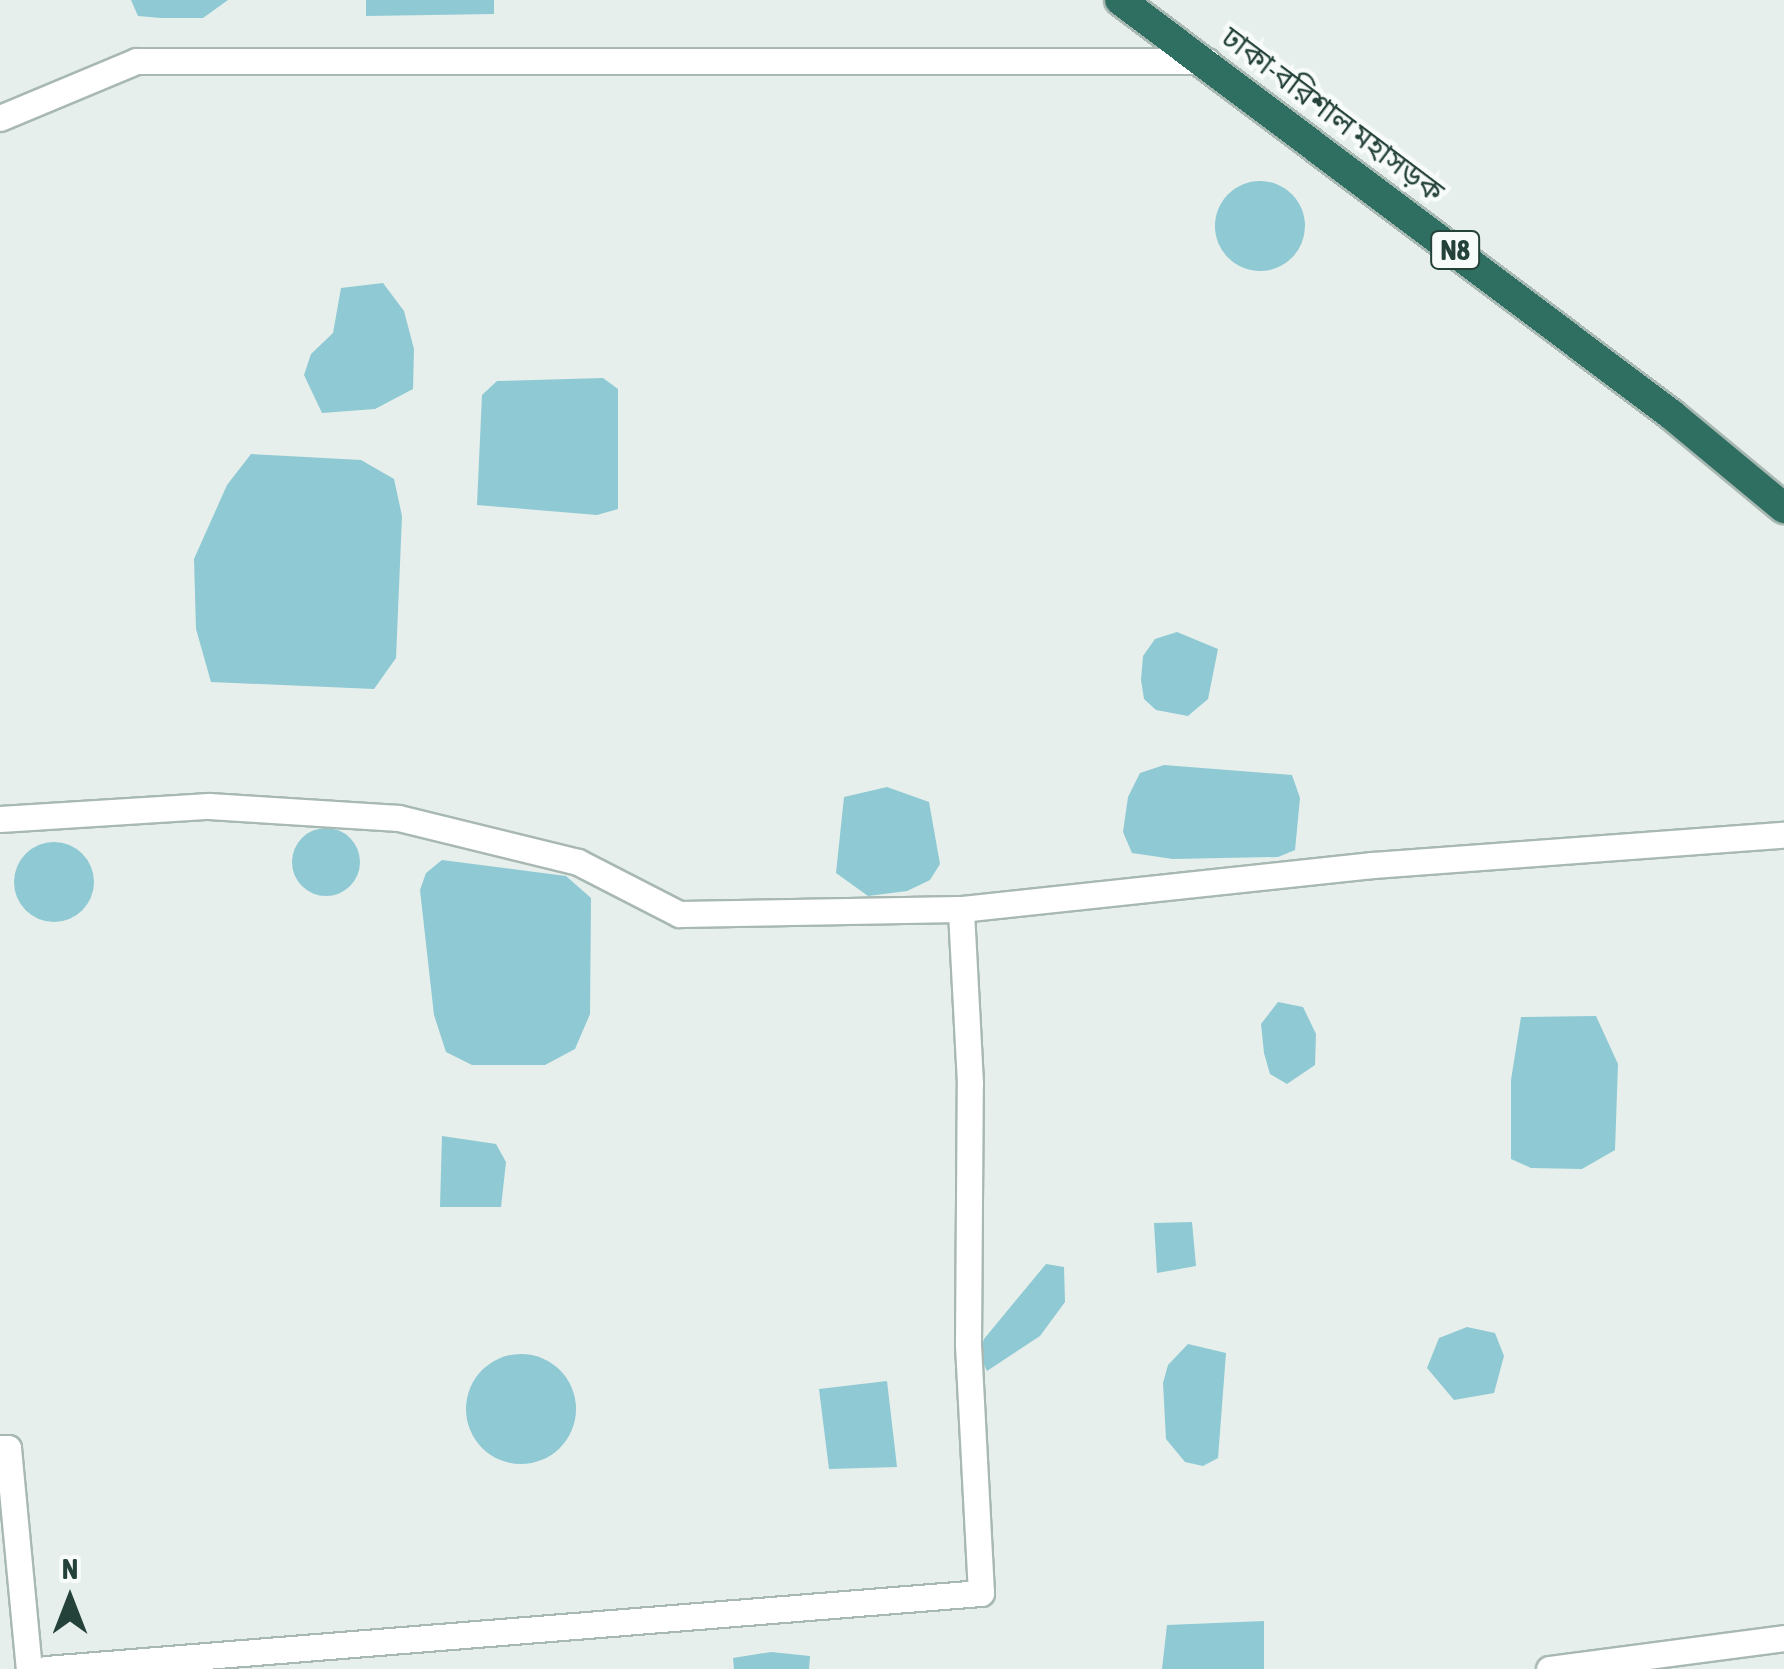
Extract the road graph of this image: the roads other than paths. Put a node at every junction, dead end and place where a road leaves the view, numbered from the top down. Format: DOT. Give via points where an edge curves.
graph roads {
  1 [pos="1120,0"];
  2 [pos="1207,62"];
  3 [pos="0,118"];
  4 [pos="1784,508"];
  5 [pos="0,819"];
  6 [pos="1784,835"];
  7 [pos="961,909"];
  8 [pos="0,1448"];
  9 [pos="1784,1638"];
  10 [pos="29,1669"];
  11 [pos="46,1669"];
  12 [pos="1549,1669"];
  1 -- 2 [label="highway, ঢাকা-বরিশাল মহাসড়ক / N8"];
  2 -- 3 [label="street" via="136,62"];
  2 -- 4 [label="highway, ঢাকা-বরিশাল মহাসড়ক / N8" via="1672,414"];
  5 -- 7 [label="street" via="209,806 399,818 578,862 678,914"];
  6 -- 7 [label="street" via="1372,865"];
  7 -- 11 [label="street" via="970,1083 968,1344 982,1594"];
  8 -- 10 [label="street" via="8,1448"];
  9 -- 12 [label="street"];
}
